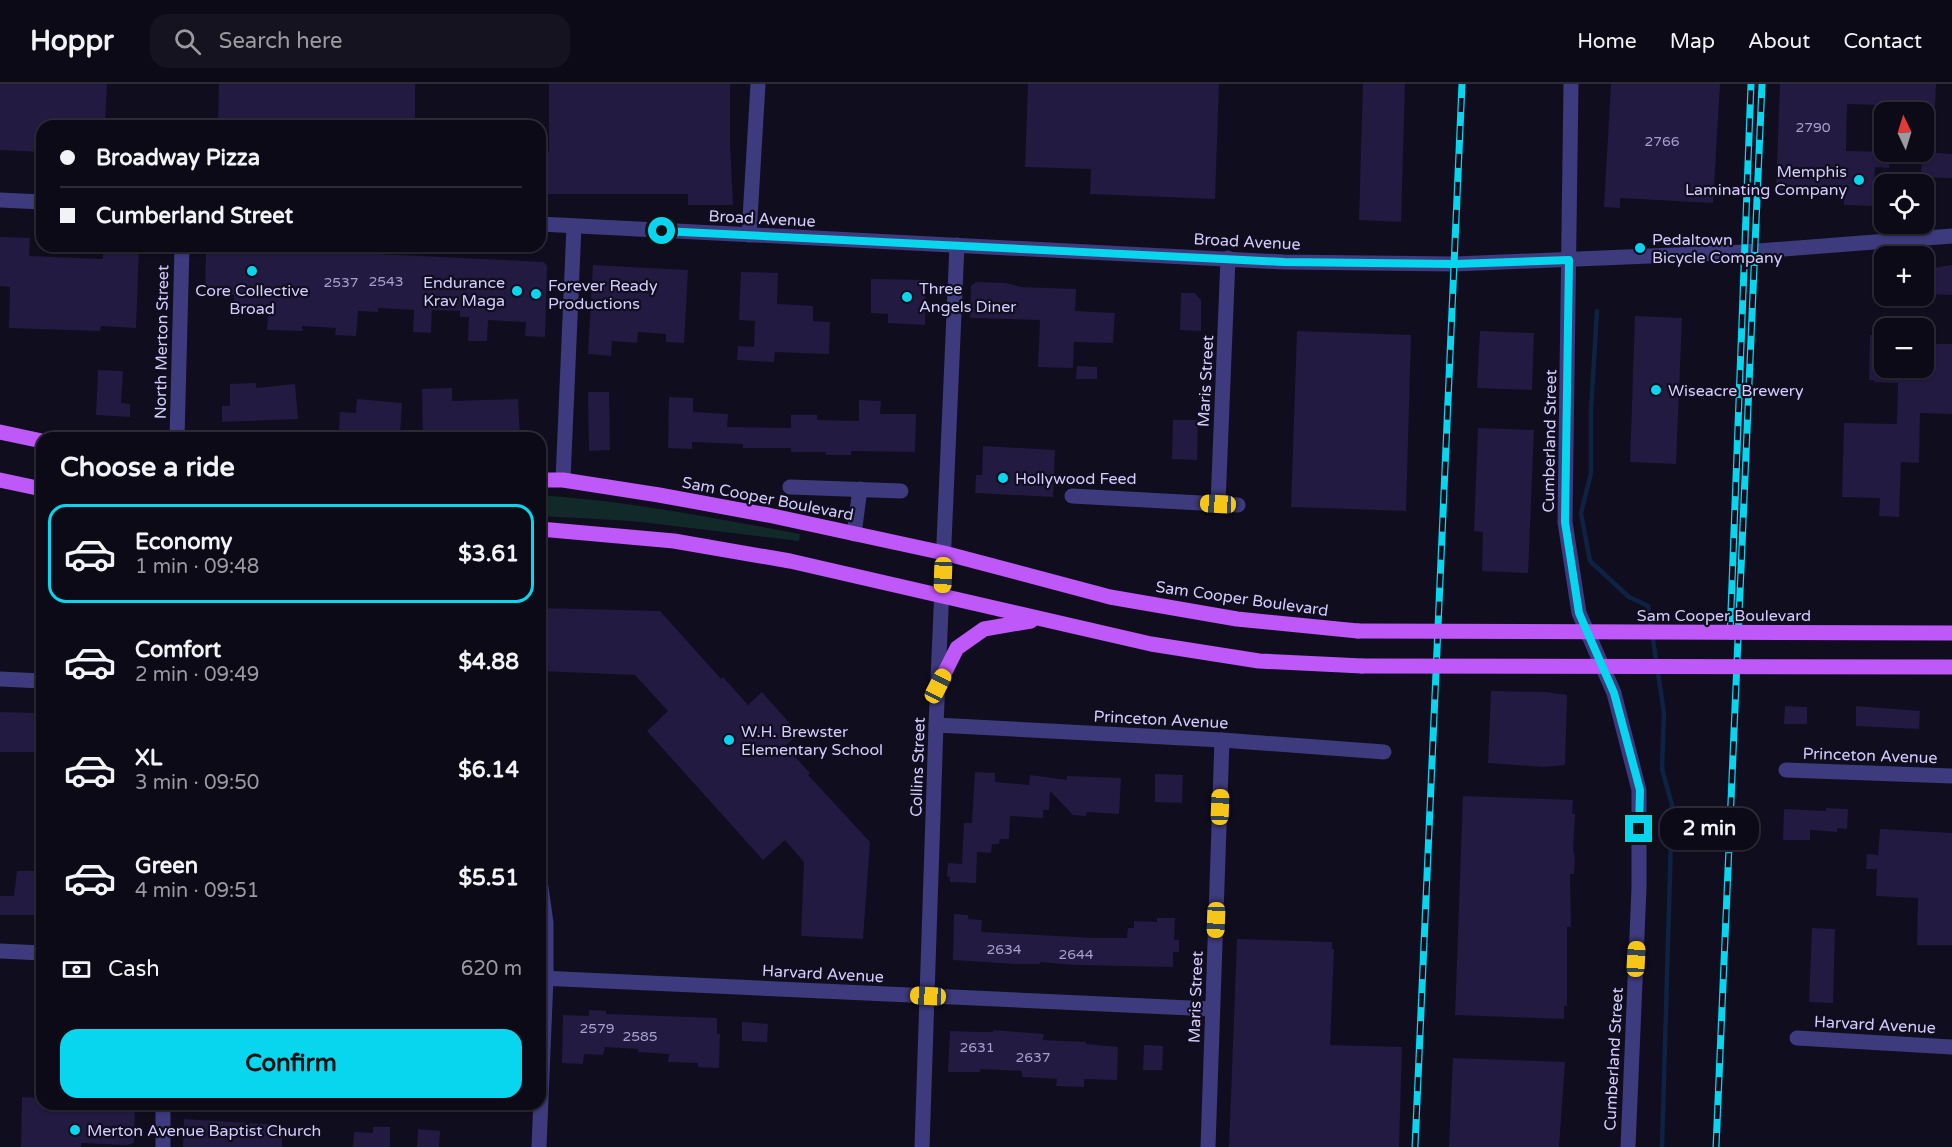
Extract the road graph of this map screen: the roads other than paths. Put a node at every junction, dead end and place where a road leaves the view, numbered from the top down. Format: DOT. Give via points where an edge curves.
graph roads {
  1 [pos="758,84"];
  2 [pos="1571,84"];
  3 [pos="0,200"];
  4 [pos="36,202"];
  5 [pos="546,224"];
  6 [pos="574,226"];
  7 [pos="749,236"];
  8 [pos="1952,236"];
  9 [pos="957,245"];
  10 [pos="182,252"];
  11 [pos="1228,258"];
  12 [pos="1569,260"];
  13 [pos="0,432"];
  14 [pos="177,432"];
  15 [pos="36,440"];
  16 [pos="0,480"];
  17 [pos="546,480"];
  18 [pos="563,480"];
  19 [pos="790,487"];
  20 [pos="36,488"];
  21 [pos="860,489"];
  22 [pos="901,490"];
  23 [pos="1072,496"];
  24 [pos="1218,504"];
  25 [pos="1238,506"];
  26 [pos="546,530"];
  27 [pos="854,534"];
  28 [pos="944,553"];
  29 [pos="942,597"];
  30 [pos="1041,620"];
  31 [pos="1952,633"];
  32 [pos="1952,667"];
  33 [pos="0,679"];
  34 [pos="36,681"];
  35 [pos="938,686"];
  36 [pos="936,725"];
  37 [pos="1222,740"];
  38 [pos="1384,752"];
  39 [pos="1786,770"];
  40 [pos="1952,776"];
  41 [pos="0,951"];
  42 [pos="36,953"];
  43 [pos="546,978"];
  44 [pos="928,996"];
  45 [pos="1212,1009"];
  46 [pos="1797,1038"];
  47 [pos="1952,1047"];
  48 [pos="163,1110"];
  49 [pos="540,1110"];
  50 [pos="163,1147"];
  51 [pos="539,1147"];
  52 [pos="922,1147"];
  53 [pos="1208,1147"];
  54 [pos="1628,1147"];
  1 -- 7 [label="street"];
  2 -- 12 [label="street, Cumberland Street"];
  3 -- 4 [label="street"];
  5 -- 6 [label="street, Broad Avenue"];
  6 -- 7 [label="street, Broad Avenue"];
  6 -- 18 [label="street"];
  7 -- 9 [label="street, Broad Avenue"];
  8 -- 12 [label="street, Broad Avenue" via="1745,252"];
  9 -- 11 [label="street, Broad Avenue"];
  9 -- 28 [label="street, Collins Street"];
  10 -- 14 [label="street, North Merton Street"];
  11 -- 12 [label="street, Broad Avenue" via="1455,264"];
  11 -- 24 [label="street, Maris Street"];
  12 -- 54 [label="street, Cumberland Street" via="1565,522 1579,613 1614,693 1640,790"];
  13 -- 15 [label="main road"];
  16 -- 20 [label="main road"];
  17 -- 18 [label="main road, Sam Cooper Boulevard"];
  18 -- 27 [label="main road, Sam Cooper Boulevard"];
  19 -- 21 [label="street"];
  21 -- 22 [label="street"];
  21 -- 27 [label="street"];
  23 -- 24 [label="street"];
  24 -- 25 [label="street"];
  26 -- 29 [label="main road" via="709,547 790,561"];
  27 -- 28 [label="main road, Sam Cooper Boulevard"];
  28 -- 29 [label="street, Collins Street"];
  28 -- 31 [label="main road, Sam Cooper Boulevard, bridge" via="1110,597 1237,619 1358,631"];
  29 -- 30 [label="main road"];
  29 -- 35 [label="street, Collins Street"];
  30 -- 32 [label="main road, bridge" via="1151,644 1259,661 1362,666"];
  30 -- 35 [label="main road" via="984,629 957,648"];
  33 -- 34 [label="street"];
  35 -- 36 [label="street, Collins Street"];
  36 -- 37 [label="street, Princeton Avenue"];
  36 -- 44 [label="street, Collins Street"];
  37 -- 38 [label="street, Princeton Avenue"];
  37 -- 45 [label="street, Maris Street"];
  39 -- 40 [label="street, Princeton Avenue"];
  41 -- 42 [label="street"];
  43 -- 44 [label="street, Harvard Avenue"];
  44 -- 45 [label="street, Harvard Avenue"];
  44 -- 52 [label="street, Collins Street"];
  45 -- 53 [label="street, Maris Street"];
  46 -- 47 [label="street, Harvard Avenue"];
  48 -- 50 [label="street"];
  49 -- 51 [label="street"];
}
